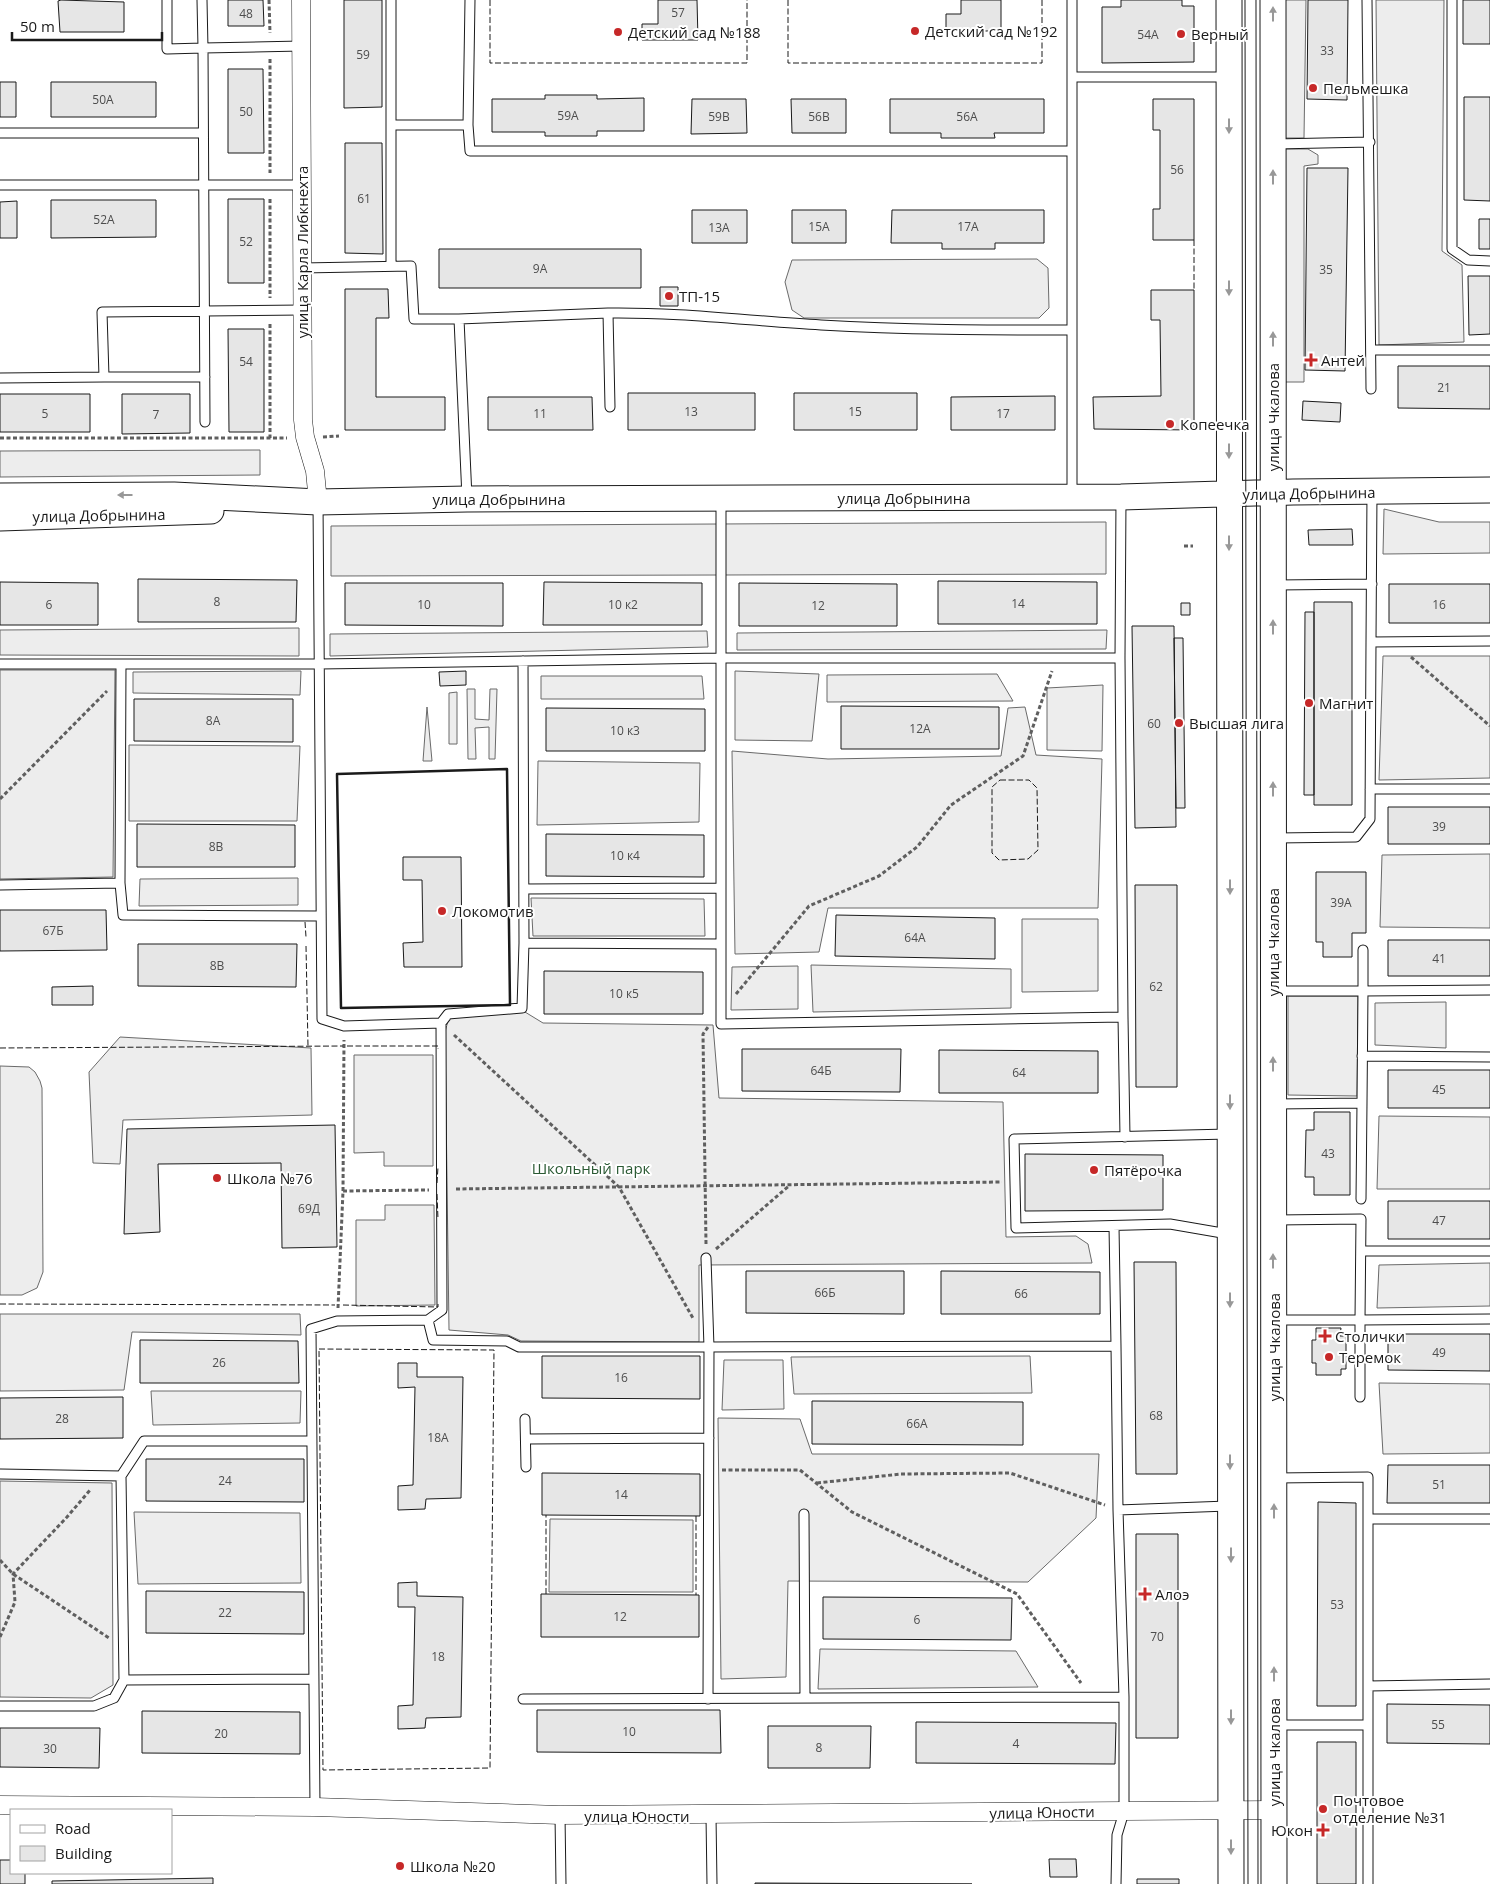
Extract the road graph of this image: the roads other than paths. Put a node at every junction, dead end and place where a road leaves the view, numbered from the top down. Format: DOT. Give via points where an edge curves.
graph roads {
  1 [pos="167,0"];
  2 [pos="202,0"];
  3 [pos="301,0"];
  4 [pos="391,0"];
  5 [pos="470,0"];
  6 [pos="1072,0"];
  7 [pos="1229,0"];
  8 [pos="1273,0"];
  9 [pos="1368,0"];
  10 [pos="1452,0"];
  11 [pos="302,46"];
  12 [pos="202,48"];
  13 [pos="1072,77"];
  14 [pos="1229,77"];
  15 [pos="468,124"];
  16 [pos="391,125"];
  17 [pos="0,133"];
  18 [pos="203,133"];
  19 [pos="1370,142"];
  20 [pos="1273,144"];
  21 [pos="1072,151"];
  22 [pos="0,185"];
  23 [pos="203,185"];
  24 [pos="302,185"];
  25 [pos="1490,261"];
  26 [pos="391,266"];
  27 [pos="302,268"];
  28 [pos="302,310"];
  29 [pos="204,311"];
  30 [pos="608,313"];
  31 [pos="459,319"];
  32 [pos="1072,330"];
  33 [pos="1371,350"];
  34 [pos="1490,350"];
  35 [pos="104,377"];
  36 [pos="0,378"];
  37 [pos="205,378"];
  38 [pos="1372,389"];
  39 [pos="610,407"];
  40 [pos="205,422"];
  41 [pos="1490,490"];
  42 [pos="1372,492"];
  43 [pos="1273,493"];
  44 [pos="1229,494"];
  45 [pos="0,496"];
  46 [pos="1072,497"];
  47 [pos="1121,497"];
  48 [pos="721,498"];
  49 [pos="467,499"];
  50 [pos="318,502"];
  51 [pos="175,504"];
  52 [pos="0,518"];
  53 [pos="1372,584"];
  54 [pos="1273,585"];
  55 [pos="1490,641"];
  56 [pos="1371,642"];
  57 [pos="722,658"];
  58 [pos="1120,658"];
  59 [pos="523,661"];
  60 [pos="0,664"];
  61 [pos="121,664"];
  62 [pos="319,664"];
  63 [pos="1370,789"];
  64 [pos="1490,789"];
  65 [pos="1273,838"];
  66 [pos="120,883"];
  67 [pos="0,885"];
  68 [pos="722,888"];
  69 [pos="524,889"];
  70 [pos="320,916"];
  71 [pos="524,943"];
  72 [pos="721,944"];
  73 [pos="1363,950"];
  74 [pos="1490,990"];
  75 [pos="1363,991"];
  76 [pos="1273,992"];
  77 [pos="1123,1017"];
  78 [pos="441,1023"];
  79 [pos="1362,1056"];
  80 [pos="1490,1057"];
  81 [pos="1362,1103"];
  82 [pos="1273,1104"];
  83 [pos="1230,1134"];
  84 [pos="1125,1137"];
  85 [pos="1361,1199"];
  86 [pos="1273,1220"];
  87 [pos="1114,1226"];
  88 [pos="1230,1234"];
  89 [pos="1490,1251"];
  90 [pos="1361,1252"];
  91 [pos="706,1258"];
  92 [pos="1490,1319"];
  93 [pos="428,1320"];
  94 [pos="1274,1320"];
  95 [pos="1360,1320"];
  96 [pos="1116,1346"];
  97 [pos="709,1348"];
  98 [pos="1360,1397"];
  99 [pos="525,1419"];
  100 [pos="709,1438"];
  101 [pos="526,1439"];
  102 [pos="312,1441"];
  103 [pos="526,1467"];
  104 [pos="0,1474"];
  105 [pos="121,1476"];
  106 [pos="1274,1478"];
  107 [pos="1231,1506"];
  108 [pos="1118,1510"];
  109 [pos="804,1514"];
  110 [pos="1368,1519"];
  111 [pos="1490,1519"];
  112 [pos="314,1679"];
  113 [pos="124,1680"];
  114 [pos="1490,1684"];
  115 [pos="1368,1686"];
  116 [pos="1124,1697"];
  117 [pos="805,1698"];
  118 [pos="523,1699"];
  119 [pos="708,1699"];
  120 [pos="0,1706"];
  121 [pos="1274,1725"];
  122 [pos="1368,1725"];
  123 [pos="0,1805"];
  124 [pos="315,1807"];
  125 [pos="1275,1810"];
  126 [pos="1231,1811"];
  127 [pos="1124,1812"];
  128 [pos="560,1816"];
  129 [pos="712,1816"];
  130 [pos="561,1884"];
  131 [pos="712,1884"];
  132 [pos="1116,1884"];
  133 [pos="1231,1884"];
  134 [pos="1274,1884"];
  135 [pos="1368,1884"];
  1 -- 12 [label="lane" via="167,49"];
  2 -- 12 [label="lane"];
  3 -- 11 [label="street, улица Карла Либкнехта"];
  4 -- 16 [label="lane"];
  5 -- 15 [label="lane"];
  6 -- 13 [label="lane"];
  7 -- 14 [label="street"];
  20 -- 8 [label="street, улица Чкалова, one-way"];
  9 -- 19 [label="lane"];
  10 -- 25 [label="lane" via="1452,249 1468,260"];
  11 -- 12 [label="lane"];
  11 -- 24 [label="street, улица Карла Либкнехта"];
  12 -- 18 [label="lane"];
  13 -- 14 [label="lane"];
  13 -- 21 [label="lane"];
  14 -- 44 [label="street, one-way"];
  15 -- 16 [label="lane"];
  15 -- 21 [label="lane" via="470,151"];
  16 -- 26 [label="lane"];
  17 -- 18 [label="lane"];
  18 -- 23 [label="lane"];
  19 -- 20 [label="lane"];
  19 -- 33 [label="lane"];
  43 -- 20 [label="street, улица Чкалова, one-way"];
  21 -- 32 [label="lane"];
  22 -- 23 [label="lane"];
  23 -- 24 [label="lane"];
  23 -- 29 [label="lane"];
  24 -- 27 [label="street, улица Карла Либкнехта"];
  26 -- 27 [label="lane"];
  26 -- 31 [label="lane" via="411,266 414,319"];
  27 -- 28 [label="street, улица Карла Либкнехта"];
  28 -- 29 [label="lane"];
  28 -- 50 [label="street, улица Карла Либкнехта" via="303,420 317,480"];
  29 -- 35 [label="lane" via="102,312"];
  29 -- 37 [label="lane"];
  30 -- 31 [label="lane"];
  30 -- 32 [label="lane" via="644,312 857,327"];
  30 -- 39 [label="lane"];
  31 -- 49 [label="lane"];
  32 -- 46 [label="lane"];
  33 -- 34 [label="lane"];
  33 -- 38 [label="lane"];
  35 -- 36 [label="lane"];
  35 -- 37 [label="lane"];
  37 -- 40 [label="lane"];
  41 -- 42 [label="street, улица Добрынина"];
  42 -- 43 [label="street, улица Добрынина"];
  42 -- 53 [label="lane"];
  43 -- 44 [label="street, улица Добрынина"];
  43 -- 54 [label="street, улица Чкалова"];
  44 -- 47 [label="street, улица Добрынина"];
  44 -- 83 [label="street, one-way"];
  51 -- 45 [label="street, улица Добрынина, one-way"];
  46 -- 47 [label="street, улица Добрынина"];
  46 -- 48 [label="street, улица Добрынина"];
  47 -- 58 [label="lane"];
  48 -- 49 [label="street, улица Добрынина"];
  48 -- 57 [label="lane"];
  49 -- 50 [label="street, улица Добрынина"];
  50 -- 51 [label="street, улица Добрынина"];
  50 -- 62 [label="lane"];
  51 -- 52 [label="street, улица Добрынина"];
  53 -- 54 [label="lane"];
  53 -- 56 [label="lane"];
  65 -- 54 [label="street, улица Чкалова, one-way"];
  55 -- 56 [label="lane"];
  56 -- 63 [label="lane"];
  57 -- 58 [label="lane"];
  57 -- 59 [label="lane"];
  57 -- 68 [label="lane"];
  58 -- 77 [label="lane"];
  59 -- 62 [label="lane"];
  59 -- 69 [label="lane"];
  60 -- 61 [label="lane"];
  61 -- 62 [label="lane"];
  61 -- 66 [label="lane"];
  62 -- 70 [label="lane"];
  63 -- 64 [label="lane"];
  63 -- 65 [label="lane" via="1370,819 1356,837"];
  65 -- 76 [label="street, улица Чкалова"];
  66 -- 67 [label="lane"];
  66 -- 70 [label="lane" via="123,915"];
  68 -- 69 [label="lane"];
  68 -- 72 [label="lane"];
  69 -- 71 [label="lane"];
  70 -- 78 [label="lane" via="322,1019 344,1026"];
  71 -- 72 [label="lane"];
  71 -- 78 [label="lane" via="522,1008 448,1014"];
  72 -- 77 [label="lane" via="720,1024"];
  73 -- 75 [label="lane"];
  74 -- 75 [label="lane"];
  75 -- 76 [label="lane"];
  75 -- 79 [label="lane"];
  82 -- 76 [label="street, улица Чкалова, one-way"];
  77 -- 84 [label="lane"];
  78 -- 93 [label="lane" via="442,1310"];
  79 -- 80 [label="lane"];
  79 -- 81 [label="lane"];
  81 -- 82 [label="lane"];
  81 -- 85 [label="lane"];
  82 -- 86 [label="street, улица Чкалова"];
  83 -- 84 [label="lane"];
  83 -- 88 [label="street"];
  84 -- 87 [label="lane" via="1014,1139 1016,1228"];
  86 -- 90 [label="lane" via="1361,1219"];
  94 -- 86 [label="street, улица Чкалова, one-way"];
  87 -- 88 [label="lane" via="1170,1224"];
  87 -- 96 [label="lane"];
  88 -- 107 [label="street, one-way"];
  89 -- 90 [label="lane"];
  90 -- 95 [label="lane"];
  91 -- 97 [label="lane"];
  92 -- 95 [label="lane"];
  93 -- 97 [label="lane" via="432,1340 507,1341 519,1348"];
  93 -- 102 [label="lane" via="337,1321 311,1329"];
  94 -- 95 [label="lane"];
  94 -- 106 [label="street, улица Чкалова"];
  95 -- 98 [label="lane"];
  96 -- 97 [label="lane"];
  96 -- 108 [label="lane"];
  97 -- 100 [label="lane"];
  99 -- 101 [label="lane"];
  100 -- 101 [label="lane"];
  100 -- 119 [label="lane"];
  101 -- 103 [label="lane"];
  102 -- 105 [label="lane" via="144,1441"];
  102 -- 112 [label="lane"];
  104 -- 105 [label="lane"];
  105 -- 113 [label="lane"];
  106 -- 110 [label="lane" via="1368,1477"];
  121 -- 106 [label="street, улица Чкалова, one-way"];
  107 -- 108 [label="lane"];
  107 -- 126 [label="street, one-way"];
  108 -- 116 [label="lane"];
  109 -- 117 [label="lane"];
  110 -- 111 [label="lane"];
  110 -- 115 [label="lane"];
  112 -- 113 [label="lane"];
  112 -- 124 [label="lane"];
  113 -- 120 [label="lane" via="114,1698 94,1706"];
  114 -- 115 [label="lane"];
  115 -- 122 [label="lane"];
  116 -- 117 [label="lane"];
  116 -- 127 [label="lane"];
  117 -- 119 [label="lane"];
  118 -- 119 [label="lane"];
  121 -- 122 [label="lane"];
  121 -- 125 [label="street, улица Чкалова"];
  122 -- 135 [label="lane"];
  123 -- 124 [label="street, улица Юности"];
  124 -- 128 [label="street, улица Юности"];
  125 -- 126 [label="street, улица Юности"];
  125 -- 134 [label="street, улица Чкалова"];
  126 -- 127 [label="street, улица Юности"];
  126 -- 133 [label="street, one-way"];
  127 -- 129 [label="street, улица Юности"];
  127 -- 132 [label="lane" via="1117,1835"];
  128 -- 129 [label="street, улица Юности"];
  128 -- 130 [label="lane"];
  129 -- 131 [label="lane"];
}
